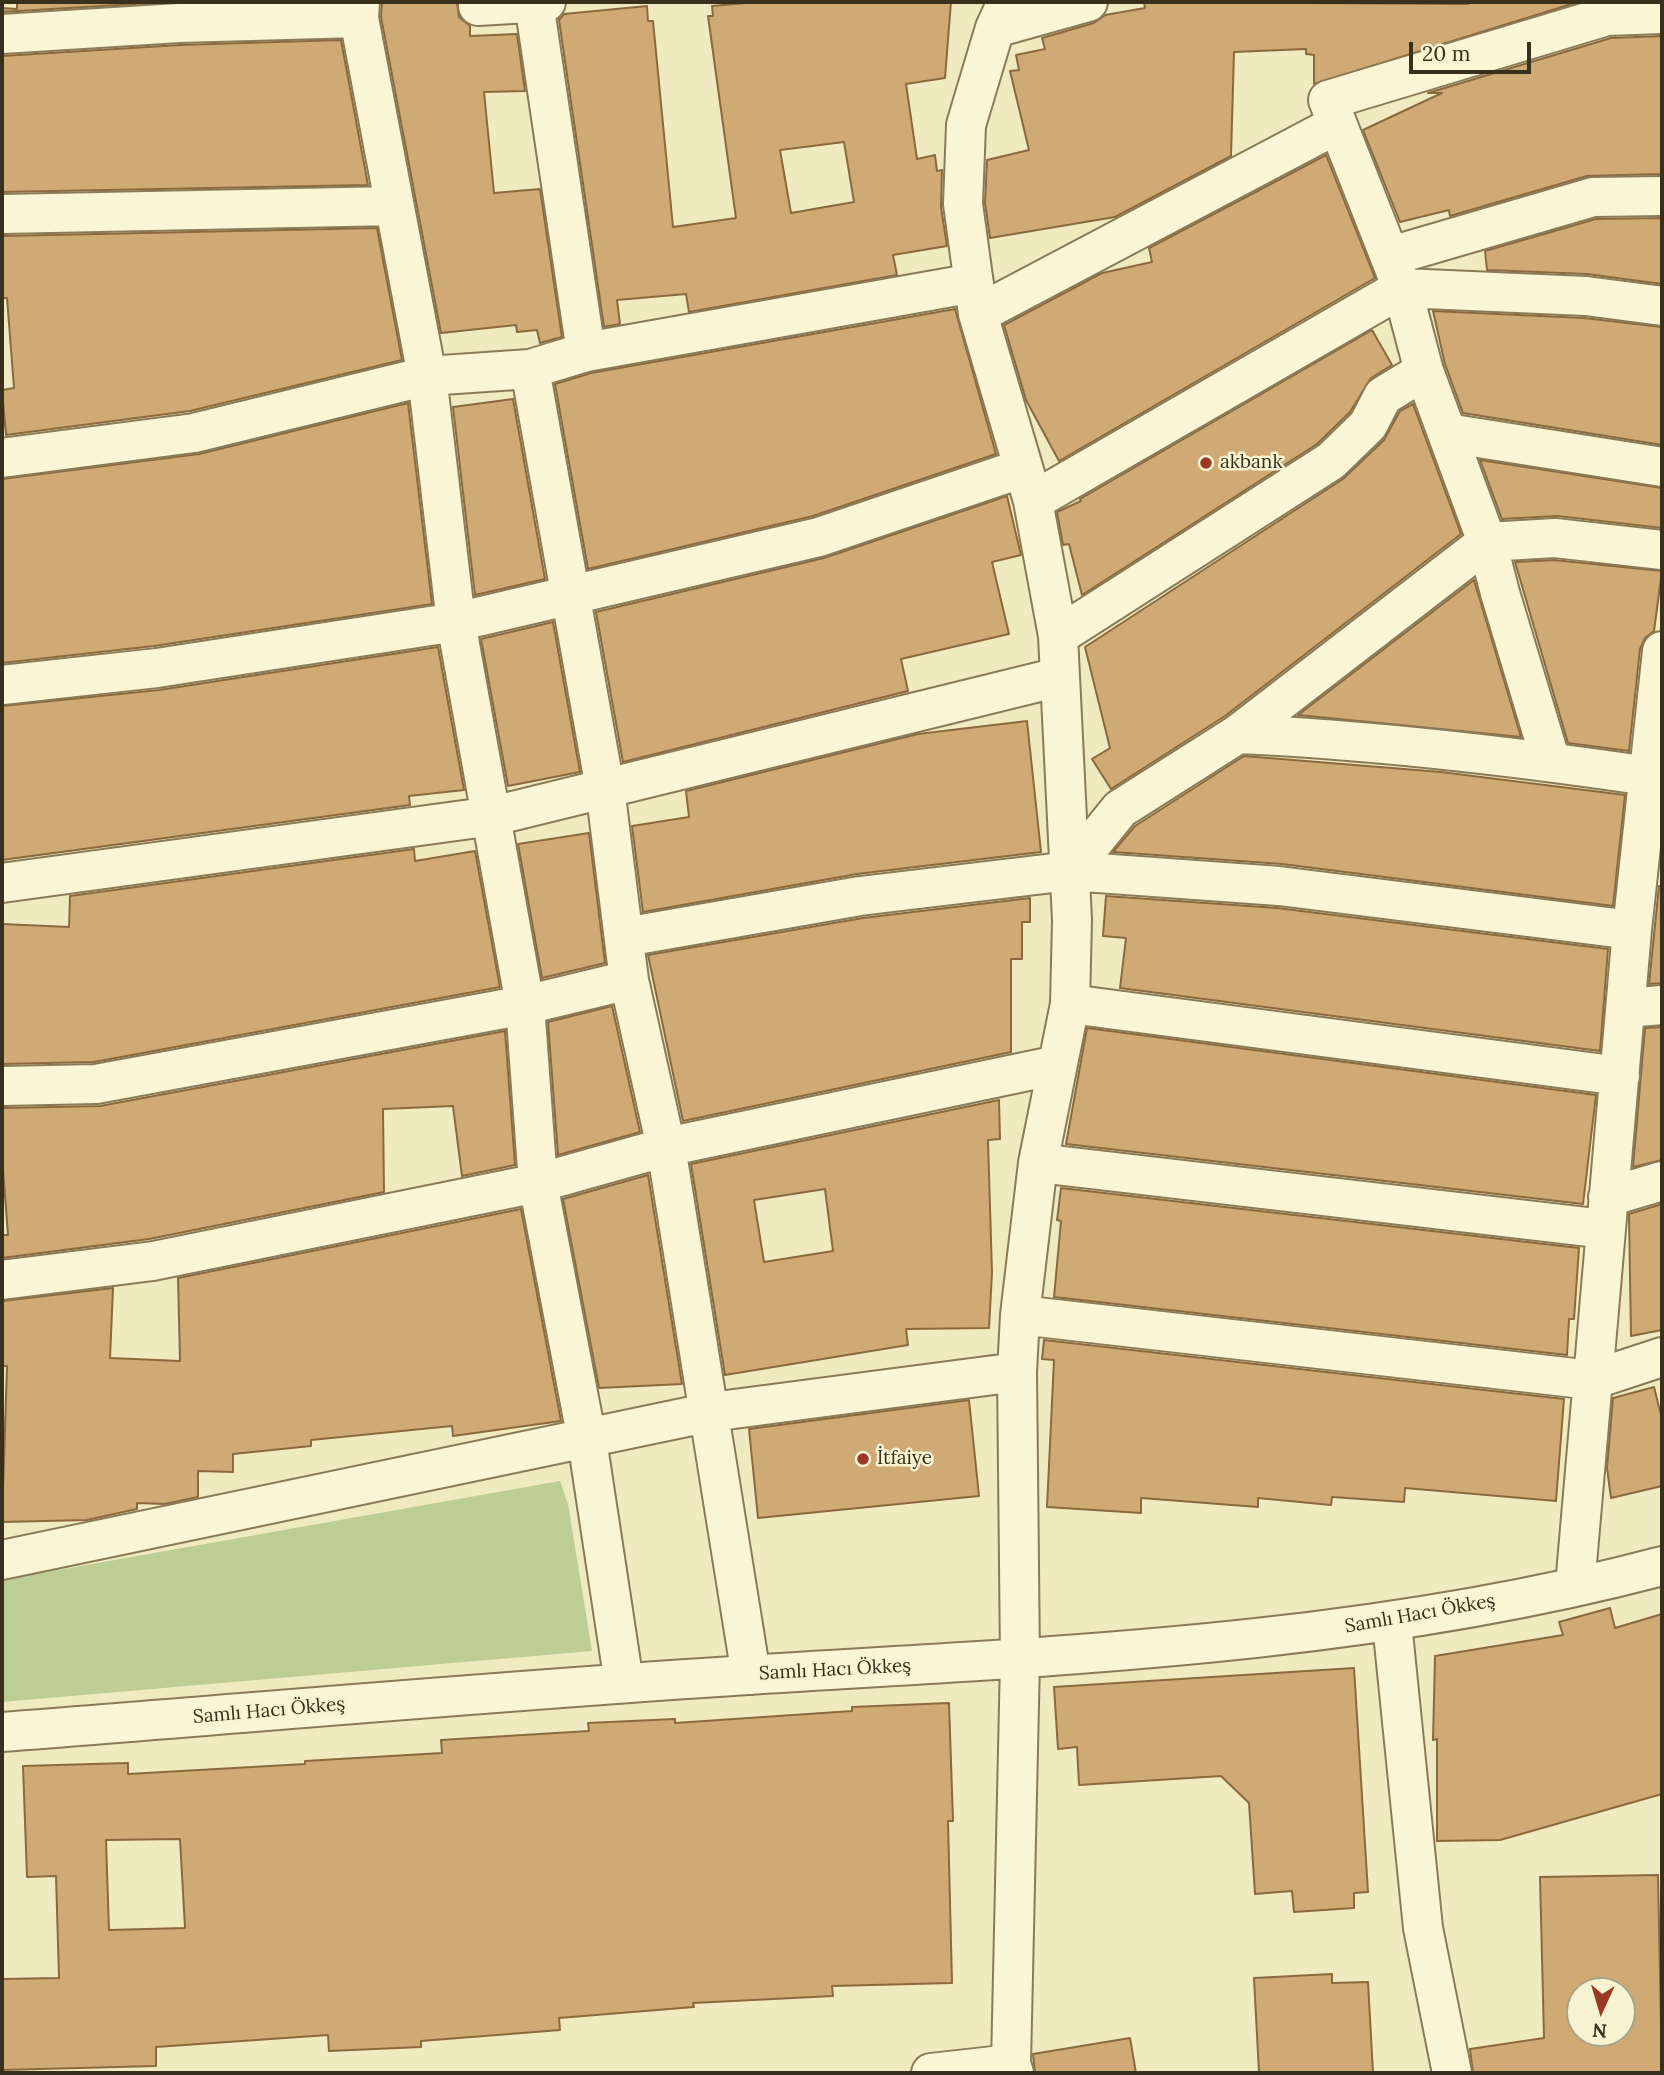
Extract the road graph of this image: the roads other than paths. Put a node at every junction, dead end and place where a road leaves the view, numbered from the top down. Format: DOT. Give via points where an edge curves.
graph roads {
  1 [pos="546,2"];
  2 [pos="1088,2"];
  3 [pos="534,3"];
  4 [pos="478,5"];
  5 [pos="360,10"];
  6 [pos="1662,14"];
  7 [pos="1001,15"];
  8 [pos="2,34"];
  9 [pos="1336,125"];
  10 [pos="1662,196"];
  11 [pos="394,206"];
  12 [pos="2,214"];
  13 [pos="1396,272"];
  14 [pos="976,298"];
  15 [pos="1662,306"];
  16 [pos="586,352"];
  17 [pos="530,369"];
  18 [pos="1424,371"];
  19 [pos="427,376"];
  20 [pos="1447,433"];
  21 [pos="2,458"];
  22 [pos="1662,467"];
  23 [pos="1028,484"];
  24 [pos="1487,542"];
  25 [pos="1662,550"];
  26 [pos="571,593"];
  27 [pos="456,622"];
  28 [pos="1058,636"];
  29 [pos="1662,651"];
  30 [pos="1059,677"];
  31 [pos="2,685"];
  32 [pos="1238,734"];
  33 [pos="1551,762"];
  34 [pos="1648,776"];
  35 [pos="605,788"];
  36 [pos="493,816"];
  37 [pos="1652,831"];
  38 [pos="1070,871"];
  39 [pos="2,883"];
  40 [pos="1632,930"];
  41 [pos="625,937"];
  42 [pos="629,980"];
  43 [pos="1070,1004"];
  44 [pos="525,1005"];
  45 [pos="1644,1007"];
  46 [pos="1057,1065"];
  47 [pos="1620,1076"];
  48 [pos="2,1086"];
  49 [pos="666,1146"];
  50 [pos="1038,1163"];
  51 [pos="1662,1181"];
  52 [pos="538,1183"];
  53 [pos="1606,1213"];
  54 [pos="2,1280"];
  55 [pos="1020,1315"];
  56 [pos="1662,1357"];
  57 [pos="1017,1372"];
  58 [pos="1592,1380"];
  59 [pos="710,1412"];
  60 [pos="587,1440"];
  61 [pos="2,1559"];
  62 [pos="1662,1566"];
  63 [pos="1574,1586"];
  64 [pos="1392,1623"];
  65 [pos="1020,1660"];
  66 [pos="751,1675"];
  67 [pos="624,1683"];
  68 [pos="2,1732"];
  69 [pos="1013,2069"];
  70 [pos="931,2073"];
  71 [pos="1452,2073"];
  1 -- 3 [label="street"];
  2 -- 7 [label="street"];
  3 -- 4 [label="street"];
  3 -- 16 [label="street"];
  5 -- 8 [label="street"];
  5 -- 11 [label="street"];
  6 -- 9 [label="street" via="1607,16 1328,100"];
  7 -- 14 [label="street" via="966,125 963,204"];
  9 -- 13 [label="street"];
  9 -- 14 [label="street"];
  10 -- 13 [label="street" via="1593,197"];
  11 -- 12 [label="street"];
  11 -- 19 [label="street"];
  13 -- 15 [label="street"];
  13 -- 18 [label="street"];
  13 -- 23 [label="street"];
  14 -- 16 [label="street"];
  14 -- 23 [label="street"];
  16 -- 17 [label="street"];
  17 -- 19 [label="street"];
  17 -- 26 [label="street"];
  18 -- 20 [label="street"];
  18 -- 28 [label="street" via="1383,396 1368,425 1331,461"];
  19 -- 21 [label="street" via="194,433"];
  19 -- 27 [label="street"];
  20 -- 22 [label="street"];
  20 -- 24 [label="street"];
  23 -- 26 [label="street"];
  23 -- 28 [label="street"];
  24 -- 25 [label="street" via="1555,538"];
  24 -- 32 [label="street"];
  24 -- 33 [label="street"];
  26 -- 27 [label="street"];
  26 -- 35 [label="street"];
  27 -- 31 [label="street" via="157,668"];
  27 -- 36 [label="street"];
  28 -- 30 [label="street"];
  29 -- 34 [label="street"];
  30 -- 35 [label="street"];
  30 -- 38 [label="street"];
  32 -- 33 [label="street" via="1333,738"];
  32 -- 38 [label="street" via="1120,809"];
  33 -- 34 [label="street"];
  34 -- 37 [label="street"];
  35 -- 36 [label="street"];
  35 -- 41 [label="street"];
  36 -- 39 [label="street"];
  36 -- 44 [label="street"];
  37 -- 40 [label="street"];
  38 -- 40 [label="street" via="1279,886"];
  38 -- 41 [label="street" via="860,895"];
  38 -- 43 [label="street"];
  40 -- 45 [label="street"];
  41 -- 42 [label="street"];
  42 -- 44 [label="street"];
  42 -- 49 [label="street"];
  43 -- 46 [label="street"];
  43 -- 47 [label="street"];
  44 -- 48 [label="street" via="96,1084"];
  44 -- 52 [label="street"];
  45 -- 47 [label="street"];
  46 -- 49 [label="street"];
  46 -- 50 [label="street"];
  47 -- 53 [label="street"];
  49 -- 52 [label="street"];
  49 -- 59 [label="street"];
  50 -- 53 [label="street"];
  50 -- 55 [label="street"];
  51 -- 53 [label="street"];
  52 -- 54 [label="street" via="153,1261"];
  52 -- 60 [label="street"];
  53 -- 58 [label="street"];
  55 -- 57 [label="street"];
  55 -- 58 [label="street"];
  56 -- 58 [label="street"];
  57 -- 59 [label="street"];
  57 -- 65 [label="street"];
  58 -- 63 [label="street"];
  59 -- 60 [label="street"];
  59 -- 66 [label="street"];
  60 -- 61 [label="street"];
  60 -- 67 [label="street"];
  62 -- 63 [label="street, Samlı Hacı Ökkeş"];
  63 -- 64 [label="street, Samlı Hacı Ökkeş"];
  64 -- 65 [label="street, Samlı Hacı Ökkeş"];
  64 -- 71 [label="street" via="1423,1928"];
  65 -- 66 [label="street, Samlı Hacı Ökkeş"];
  65 -- 69 [label="street"];
  66 -- 67 [label="street, Samlı Hacı Ökkeş"];
  67 -- 68 [label="street, Samlı Hacı Ökkeş"];
  69 -- 70 [label="street"];
}
